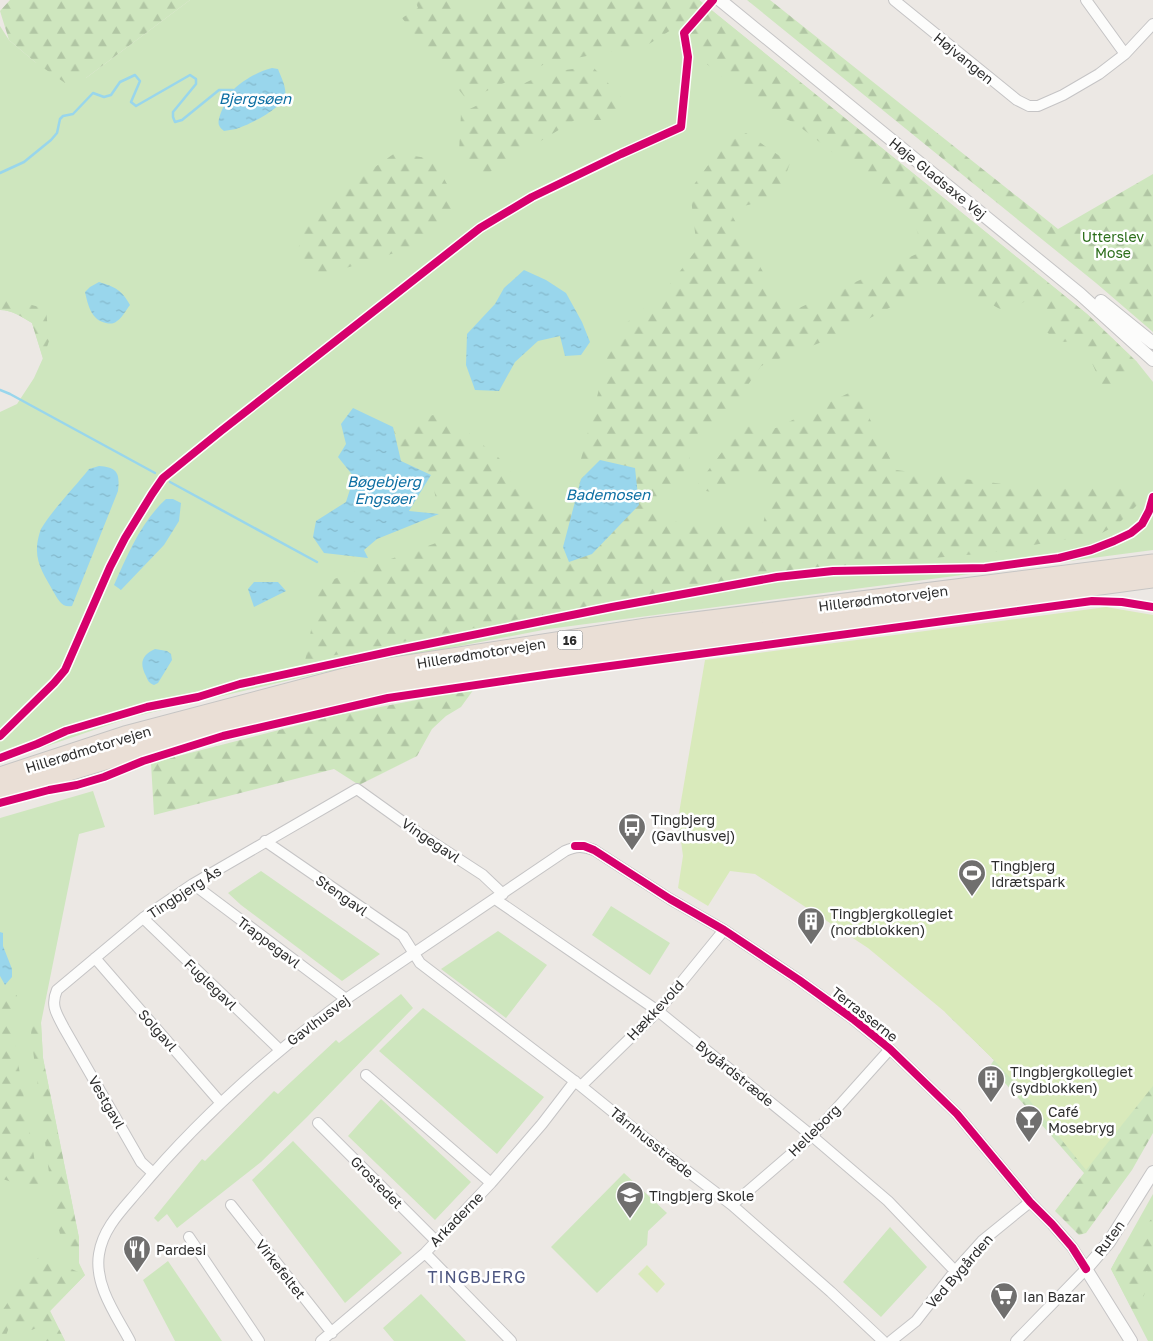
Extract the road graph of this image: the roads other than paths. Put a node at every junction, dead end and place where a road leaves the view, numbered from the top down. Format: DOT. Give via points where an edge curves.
graph roads {
  1 [pos="720,0"];
  2 [pos="733,0"];
  3 [pos="894,0"];
  4 [pos="1086,0"];
  5 [pos="1153,24"];
  6 [pos="1125,54"];
  7 [pos="1153,343"];
  8 [pos="1153,360"];
  9 [pos="1153,564"];
  10 [pos="1153,578"];
  11 [pos="0,777"];
  12 [pos="357,789"];
  13 [pos="0,792"];
  14 [pos="265,842"];
  15 [pos="575,846"];
  16 [pos="193,884"];
  17 [pos="499,896"];
  18 [pos="143,918"];
  19 [pos="724,930"];
  20 [pos="414,953"];
  21 [pos="95,958"];
  22 [pos="346,999"];
  23 [pos="658,1011"];
  24 [pos="64,1028"];
  25 [pos="890,1049"];
  26 [pos="280,1050"];
  27 [pos="366,1075"];
  28 [pos="578,1084"];
  29 [pos="220,1102"];
  30 [pos="318,1123"];
  31 [pos="812,1136"];
  32 [pos="1153,1172"];
  33 [pos="153,1173"];
  34 [pos="491,1183"];
  35 [pos="1030,1202"];
  36 [pos="231,1205"];
  37 [pos="732,1205"];
  38 [pos="189,1237"];
  39 [pos="436,1241"];
  40 [pos="425,1253"];
  41 [pos="1086,1269"];
  42 [pos="956,1271"];
  43 [pos="332,1332"];
  44 [pos="130,1341"];
  45 [pos="259,1341"];
  46 [pos="321,1341"];
  47 [pos="511,1341"];
  48 [pos="883,1341"];
  49 [pos="891,1341"];
  50 [pos="1016,1341"];
  51 [pos="1131,1341"];
  1 -- 8 [label="street, Høje Gladsaxe Vej" via="1080,294"];
  2 -- 7 [label="street, Høje Gladsaxe Vej"];
  3 -- 6 [label="street, Højvangen" via="1016,100 1029,106 1038,106 1063,95"];
  4 -- 6 [label="street"];
  5 -- 6 [label="street"];
  9 -- 11 [label="highway, Hillerødmotorvejen / 16" via="647,628 375,670 125,736"];
  10 -- 13 [label="highway, Hillerødmotorvejen / 16" via="653,644 383,686 154,745"];
  12 -- 14 [label="street, Tingbjerg Ås"];
  12 -- 17 [label="street, Vingegavl" via="483,875"];
  14 -- 16 [label="street, Tingbjerg Ås"];
  14 -- 20 [label="street, Stengavl" via="403,936"];
  15 -- 17 [label="street, Gavlhusvej"];
  15 -- 19 [label="street, Terrasserne" via="594,850"];
  16 -- 18 [label="street, Tingbjerg Ås"];
  16 -- 22 [label="street, Trappegavl"];
  17 -- 20 [label="street, Gavlhusvej"];
  17 -- 23 [label="street, Bygårdstræde"];
  18 -- 21 [label="street, Tingbjerg Ås"];
  18 -- 26 [label="street, Fuglegavl"];
  19 -- 23 [label="street, Hækkevold"];
  19 -- 25 [label="street, Terrasserne" via="799,980"];
  20 -- 22 [label="street, Gavlhusvej"];
  20 -- 28 [label="street, Tårnhusstræde" via="420,963"];
  21 -- 24 [label="street, Tingbjerg Ås" via="57,990 54,1004"];
  21 -- 29 [label="street, Solgavl"];
  22 -- 26 [label="street, Gavlhusvej"];
  23 -- 28 [label="street, Hækkevold"];
  23 -- 31 [label="street, Bygårdstræde"];
  24 -- 33 [label="street, Vestgavl" via="142,1162"];
  25 -- 31 [label="street, Helleborg"];
  25 -- 35 [label="street, Terrasserne" via="957,1114"];
  26 -- 29 [label="street, Gavlhusvej"];
  27 -- 34 [label="street"];
  28 -- 34 [label="street, Arkaderne"];
  28 -- 37 [label="street, Tårnhusstræde"];
  29 -- 33 [label="street, Gavlhusvej"];
  30 -- 39 [label="street, Grostedet"];
  31 -- 37 [label="street, Helleborg"];
  31 -- 42 [label="street, Bygårdstræde" via="888,1201"];
  32 -- 41 [label="street, Ruten" via="1109,1242"];
  33 -- 44 [label="street, Gavlhusvej" via="108,1228 98,1256 98,1271 105,1294"];
  34 -- 39 [label="street, Arkaderne"];
  35 -- 41 [label="street, Terrasserne" via="1069,1244"];
  35 -- 42 [label="street, Ved Bygården" via="982,1241"];
  36 -- 43 [label="street, Virkefeltet"];
  37 -- 48 [label="street, Tårnhusstræde"];
  38 -- 45 [label="street"];
  39 -- 40 [label="street, Arkaderne"];
  40 -- 43 [label="street, Arkaderne"];
  40 -- 47 [label="street"];
  41 -- 50 [label="street, Ruten"];
  41 -- 51 [label="street"];
  42 -- 49 [label="street, Ved Bygården" via="916,1321"];
  43 -- 46 [label="street, Arkaderne"];
}
